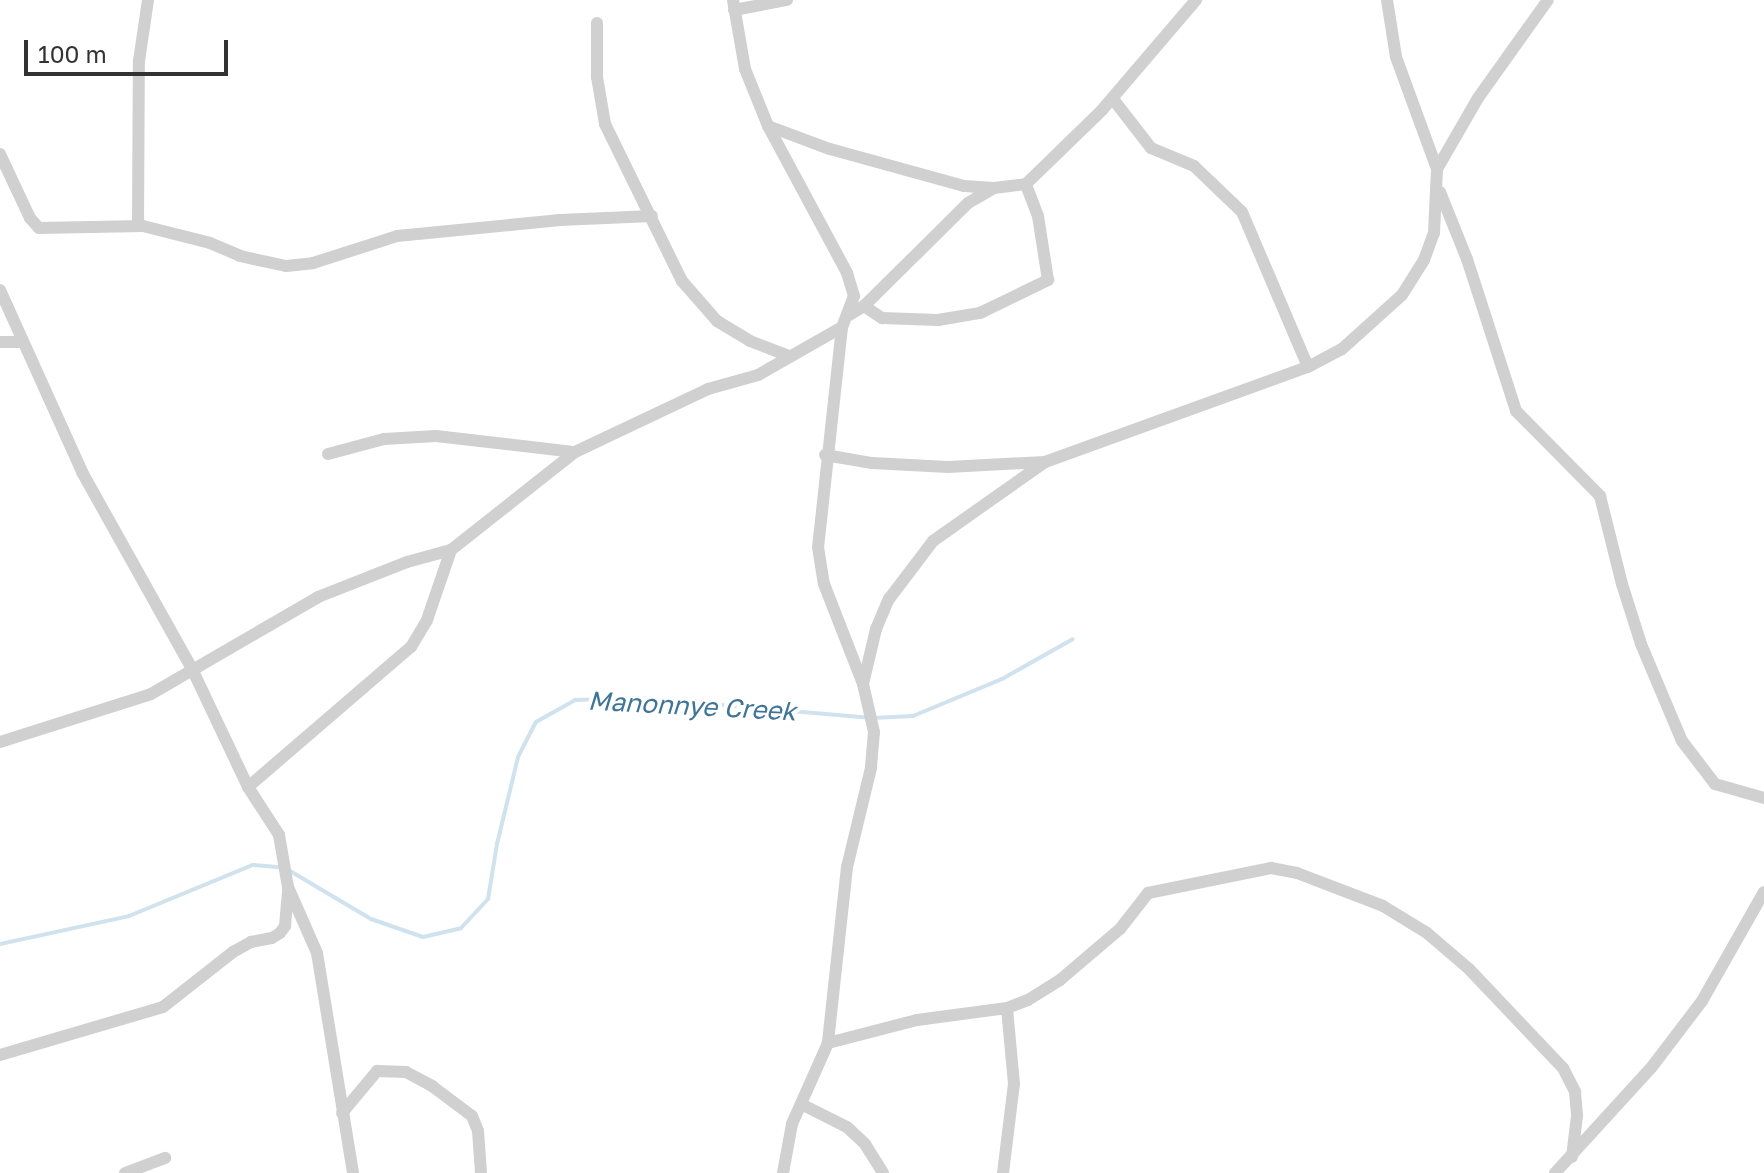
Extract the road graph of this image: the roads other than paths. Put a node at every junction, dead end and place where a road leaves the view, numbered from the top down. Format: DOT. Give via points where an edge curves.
graph roads {
  1 [pos="148,0"];
  2 [pos="787,0"];
  3 [pos="1196,0"];
  4 [pos="1387,0"];
  5 [pos="1548,0"];
  6 [pos="733,5"];
  7 [pos="597,23"];
  8 [pos="1113,99"];
  9 [pos="768,126"];
  10 [pos="0,154"];
  11 [pos="1437,169"];
  12 [pos="4,172"];
  13 [pos="1026,184"];
  14 [pos="1437,186"];
  15 [pos="994,188"];
  16 [pos="652,216"];
  17 [pos="138,226"];
  18 [pos="0,290"];
  19 [pos="864,306"];
  20 [pos="849,315"];
  21 [pos="842,327"];
  22 [pos="0,342"];
  23 [pos="22,342"];
  24 [pos="789,356"];
  25 [pos="1308,367"];
  26 [pos="575,452"];
  27 [pos="328,454"];
  28 [pos="825,455"];
  29 [pos="1045,462"];
  30 [pos="451,550"];
  31 [pos="193,671"];
  32 [pos="863,684"];
  33 [pos="0,742"];
  34 [pos="248,787"];
  35 [pos="1764,798"];
  36 [pos="288,887"];
  37 [pos="1764,892"];
  38 [pos="1007,1008"];
  39 [pos="828,1043"];
  40 [pos="0,1055"];
  41 [pos="801,1104"];
  42 [pos="342,1113"];
  43 [pos="1572,1157"];
  44 [pos="165,1158"];
  45 [pos="125,1173"];
  46 [pos="353,1173"];
  47 [pos="481,1173"];
  48 [pos="783,1173"];
  49 [pos="883,1173"];
  50 [pos="1003,1173"];
  51 [pos="1555,1173"];
  1 -- 17 [label="street" via="139,61"];
  2 -- 6 [label="street"];
  3 -- 8 [label="street"];
  4 -- 11 [label="street" via="1396,57"];
  5 -- 11 [label="street" via="1478,98"];
  6 -- 9 [label="street" via="745,69"];
  7 -- 16 [label="street" via="602,114"];
  8 -- 13 [label="street"];
  8 -- 25 [label="street" via="1151,148 1194,166 1242,212"];
  9 -- 15 [label="street" via="964,186"];
  9 -- 20 [label="street" via="847,273 854,296"];
  10 -- 12 [label="street"];
  11 -- 14 [label="street"];
  12 -- 17 [label="street" via="39,228"];
  13 -- 15 [label="street"];
  13 -- 19 [label="street" via="1049,270 1044,284 980,313 938,320 882,318"];
  14 -- 25 [label="street" via="1434,233 1402,295 1342,349"];
  14 -- 35 [label="street" via="1467,259 1516,411 1600,496 1641,644 1682,741 1715,784"];
  15 -- 19 [label="street" via="968,203"];
  16 -- 17 [label="street" via="397,236 313,263 286,266"];
  16 -- 24 [label="street" via="682,281 717,321"];
  18 -- 23 [label="street"];
  19 -- 20 [label="street"];
  20 -- 21 [label="street"];
  21 -- 24 [label="street"];
  21 -- 28 [label="street"];
  22 -- 23 [label="street"];
  23 -- 31 [label="street" via="82,472"];
  24 -- 26 [label="street" via="758,375 708,389"];
  25 -- 29 [label="street"];
  26 -- 27 [label="street" via="436,436 384,439"];
  26 -- 30 [label="street"];
  28 -- 29 [label="street" via="948,467"];
  28 -- 32 [label="street" via="818,547 824,584"];
  29 -- 32 [label="street" via="923,552 889,599"];
  30 -- 31 [label="street" via="318,597"];
  30 -- 34 [label="street" via="427,620 411,647"];
  31 -- 33 [label="street" via="151,694"];
  31 -- 34 [label="street"];
  32 -- 39 [label="street" via="874,732 871,768 847,867"];
  34 -- 36 [label="street" via="279,835"];
  36 -- 40 [label="street" via="280,933 233,952 163,1007"];
  36 -- 42 [label="street" via="317,953"];
  37 -- 43 [label="street" via="1702,1001"];
  38 -- 39 [label="street" via="917,1020"];
  38 -- 43 [label="street" via="1060,980 1120,929 1156,889 1181,889 1262,869 1297,873 1383,906 1427,933 1536,1036 1575,1092"];
  38 -- 50 [label="street" via="1014,1084"];
  39 -- 41 [label="street"];
  41 -- 48 [label="street"];
  41 -- 49 [label="street" via="847,1127"];
  42 -- 46 [label="street"];
  42 -- 47 [label="street" via="377,1071 406,1072 472,1116"];
  43 -- 51 [label="street"];
  44 -- 45 [label="street"];
}
